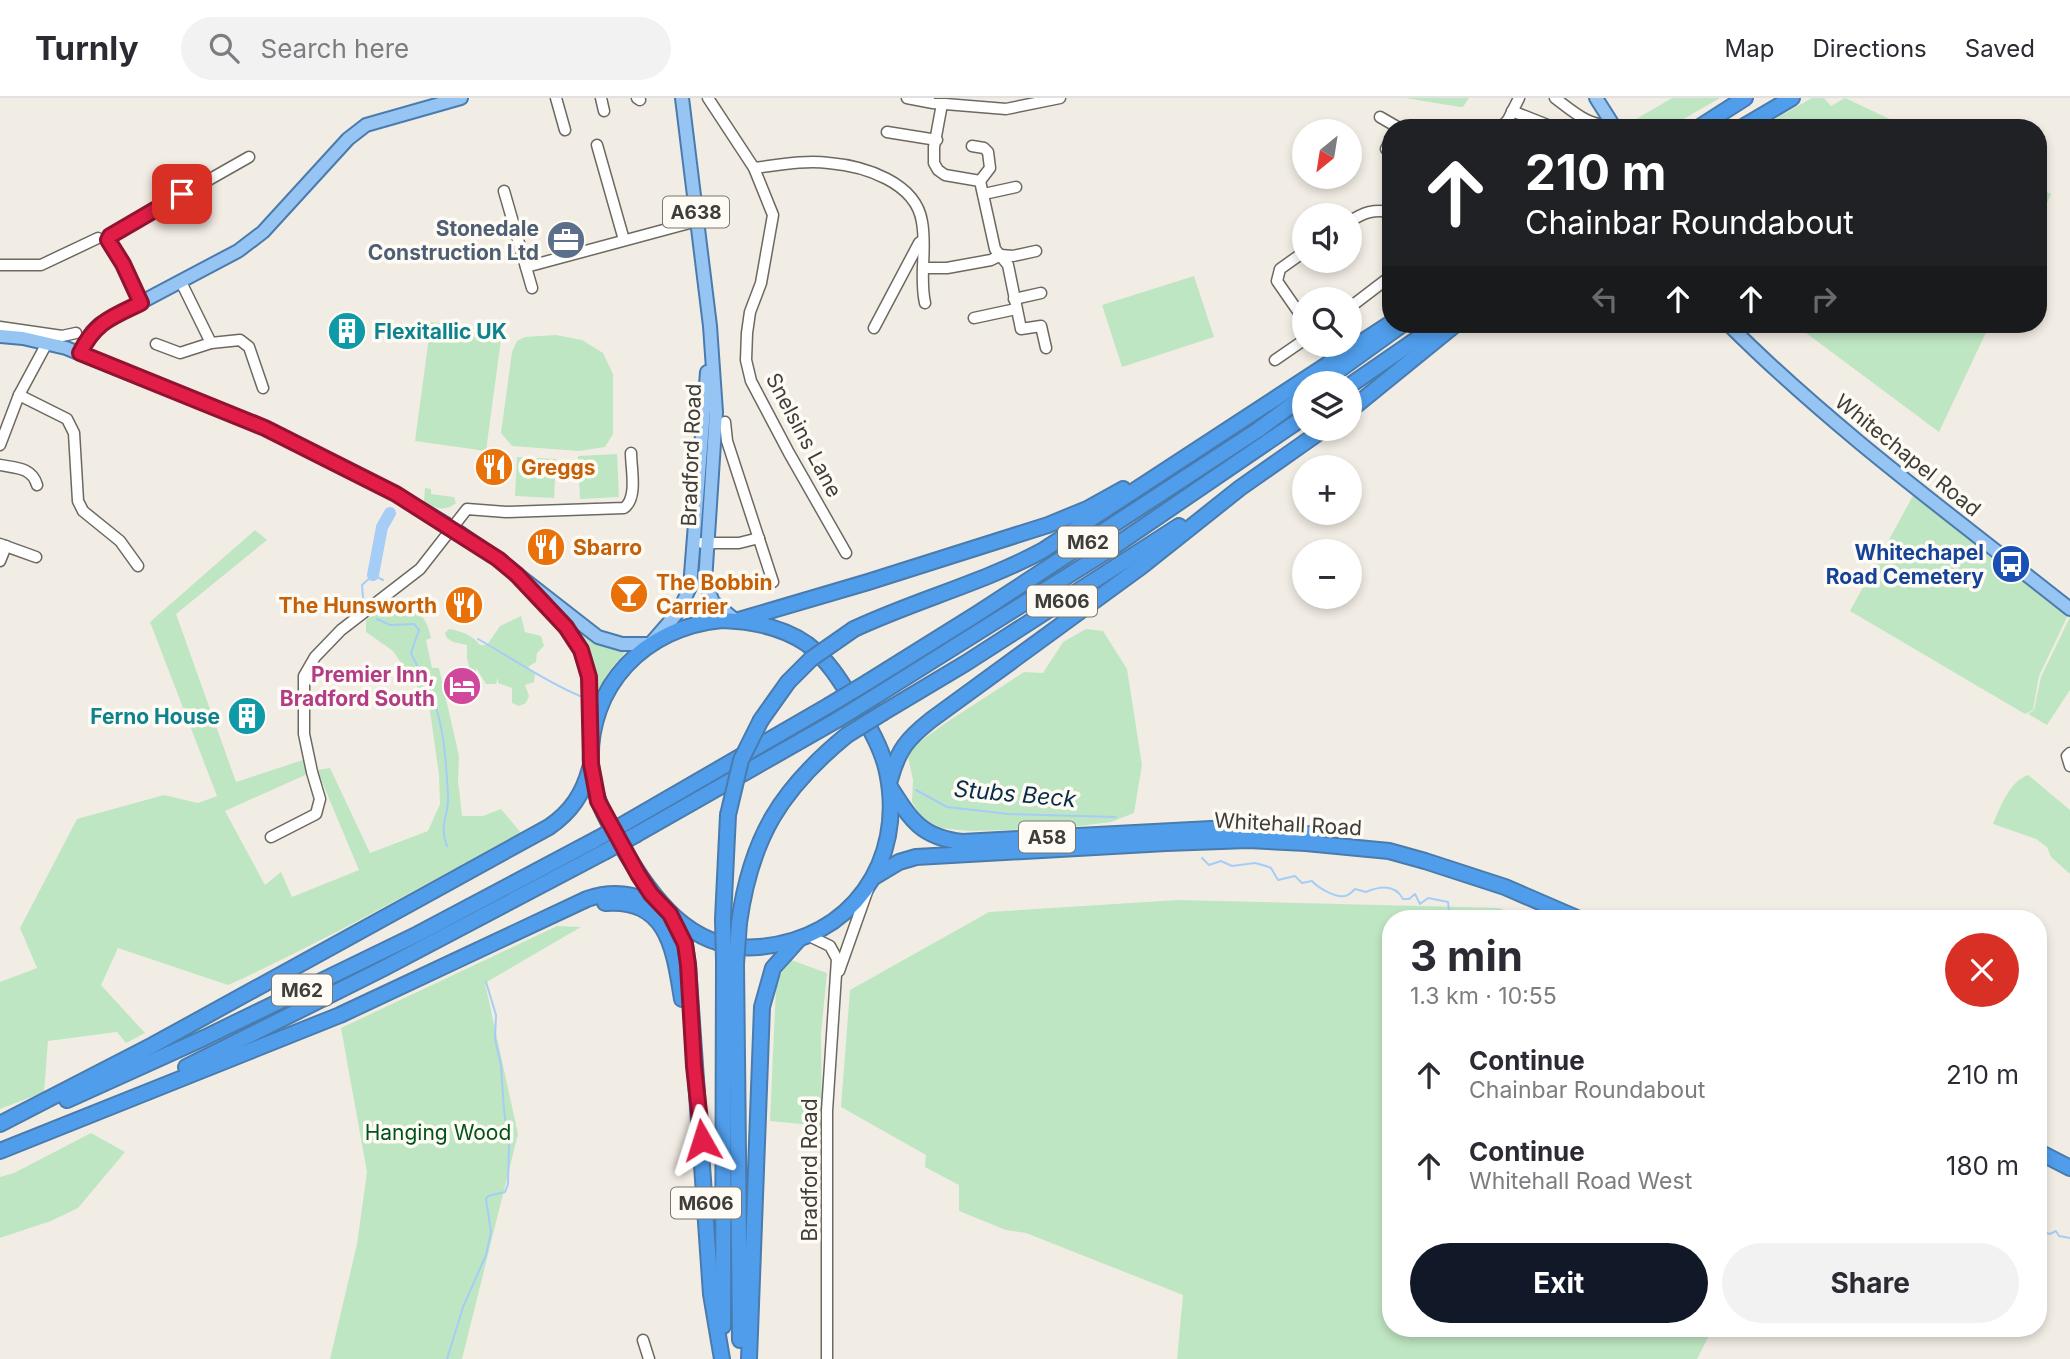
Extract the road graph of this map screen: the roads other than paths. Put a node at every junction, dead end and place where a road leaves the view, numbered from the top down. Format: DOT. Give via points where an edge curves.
graph roads {
  1 [pos="461,98"];
  2 [pos="556,98"];
  3 [pos="601,98"];
  4 [pos="682,98"];
  5 [pos="708,98"];
  6 [pos="907,98"];
  7 [pos="1060,98"];
  8 [pos="1519,98"];
  9 [pos="1555,98"];
  10 [pos="1745,98"];
  11 [pos="1792,98"];
  12 [pos="1598,100"];
  13 [pos="439,101"];
  14 [pos="942,104"];
  15 [pos="604,111"];
  16 [pos="1512,111"];
  17 [pos="1579,114"];
  18 [pos="1380,117"];
  19 [pos="1383,119"];
  20 [pos="1506,119"];
  21 [pos="1532,119"];
  22 [pos="1587,119"];
  23 [pos="1609,119"];
  24 [pos="1712,119"];
  25 [pos="1756,119"];
  26 [pos="565,130"];
  27 [pos="887,132"];
  28 [pos="937,140"];
  29 [pos="597,145"];
  30 [pos="972,146"];
  31 [pos="249,157"];
  32 [pos="754,168"];
  33 [pos="980,181"];
  34 [pos="1016,187"];
  35 [pos="504,191"];
  36 [pos="984,194"];
  37 [pos="1382,211"];
  38 [pos="1362,214"];
  39 [pos="697,221"];
  40 [pos="98,237"];
  41 [pos="624,240"];
  42 [pos="924,240"];
  43 [pos="1036,251"];
  44 [pos="1001,255"];
  45 [pos="1292,260"];
  46 [pos="0,265"];
  47 [pos="526,267"];
  48 [pos="923,268"];
  49 [pos="181,282"];
  50 [pos="1382,283"];
  51 [pos="533,288"];
  52 [pos="1041,293"];
  53 [pos="1362,298"];
  54 [pos="141,303"];
  55 [pos="925,303"];
  56 [pos="1292,303"];
  57 [pos="1015,304"];
  58 [pos="974,318"];
  59 [pos="874,328"];
  60 [pos="1382,329"];
  61 [pos="4,332"];
  62 [pos="76,333"];
  63 [pos="1391,333"];
  64 [pos="1426,333"];
  65 [pos="1445,333"];
  66 [pos="1737,333"];
  67 [pos="211,342"];
  68 [pos="47,343"];
  69 [pos="156,344"];
  70 [pos="1046,348"];
  71 [pos="1292,348"];
  72 [pos="80,353"];
  73 [pos="1275,360"];
  74 [pos="1338,371"];
  75 [pos="1362,377"];
  76 [pos="263,388"];
  77 [pos="19,395"];
  78 [pos="1362,400"];
  79 [pos="1292,405"];
  80 [pos="725,422"];
  81 [pos="1292,425"];
  82 [pos="2,430"];
  83 [pos="1219,434"];
  84 [pos="1307,441"];
  85 [pos="0,445"];
  86 [pos="631,453"];
  87 [pos="0,465"];
  88 [pos="37,485"];
  89 [pos="1240,488"];
  90 [pos="453,528"];
  91 [pos="759,538"];
  92 [pos="701,542"];
  93 [pos="3,545"];
  94 [pos="846,553"];
  95 [pos="36,557"];
  96 [pos="0,561"];
  97 [pos="138,566"];
  98 [pos="517,575"];
  99 [pos="773,582"];
  100 [pos="2070,609"];
  101 [pos="737,620"];
  102 [pos="651,643"];
  103 [pos="592,747"];
  104 [pos="2070,752"];
  105 [pos="591,764"];
  106 [pos="2070,766"];
  107 [pos="889,786"];
  108 [pos="271,837"];
  109 [pos="600,845"];
  110 [pos="1389,851"];
  111 [pos="872,880"];
  112 [pos="1558,910"];
  113 [pos="667,911"];
  114 [pos="534,924"];
  115 [pos="803,936"];
  116 [pos="730,963"];
  117 [pos="835,982"];
  118 [pos="694,1066"];
  119 [pos="78,1121"];
  120 [pos="0,1125"];
  121 [pos="0,1151"];
  122 [pos="2047,1156"];
  123 [pos="2070,1168"];
  124 [pos="643,1339"];
  125 [pos="649,1359"];
  126 [pos="723,1359"];
  127 [pos="740,1359"];
  128 [pos="749,1359"];
  129 [pos="827,1359"];
  1 -- 13 [label="main road"];
  2 -- 26 [label="street"];
  3 -- 15 [label="street"];
  4 -- 39 [label="main road, Bradford Road / A638"];
  5 -- 32 [label="street, Snelsins Lane"];
  6 -- 14 [label="street"];
  7 -- 14 [label="street" via="1006,109"];
  8 -- 16 [label="street"];
  9 -- 17 [label="street"];
  10 -- 24 [label="highway"];
  11 -- 25 [label="highway"];
  12 -- 17 [label="street"];
  12 -- 23 [label="main road"];
  13 -- 49 [label="main road" via="366,125 263,232"];
  14 -- 28 [label="street"];
  16 -- 20 [label="street"];
  16 -- 21 [label="street"];
  17 -- 22 [label="street"];
  18 -- 19 [label="street"];
  27 -- 28 [label="street"];
  28 -- 33 [label="street" via="933,154 938,170"];
  29 -- 41 [label="street"];
  30 -- 33 [label="street" via="988,152 990,168"];
  31 -- 54 [label="street" via="110,236"];
  32 -- 42 [label="street" via="829,163 886,179 917,206"];
  32 -- 94 [label="street, Snelsins Lane" via="773,215 747,333 751,382"];
  33 -- 36 [label="street"];
  34 -- 36 [label="street"];
  35 -- 47 [label="street"];
  36 -- 44 [label="street" via="995,249"];
  37 -- 38 [label="street"];
  39 -- 41 [label="street"];
  39 -- 92 [label="main road, Bradford Road / A638" via="716,425"];
  40 -- 46 [label="street" via="41,265"];
  41 -- 47 [label="street"];
  42 -- 48 [label="street"];
  42 -- 59 [label="street"];
  43 -- 44 [label="street"];
  44 -- 48 [label="street" via="947,268"];
  44 -- 57 [label="street" via="1008,265"];
  45 -- 56 [label="street" via="1280,269 1277,281"];
  47 -- 51 [label="street"];
  48 -- 55 [label="street"];
  49 -- 54 [label="main road"];
  49 -- 67 [label="street"];
  50 -- 53 [label="street"];
  52 -- 57 [label="street"];
  54 -- 72 [label="main road" via="100,324"];
  57 -- 58 [label="street"];
  57 -- 70 [label="street" via="1021,329 1041,326"];
  60 -- 83 [label="highway, M606"];
  61 -- 62 [label="street"];
  61 -- 68 [label="main road"];
  63 -- 74 [label="highway"];
  64 -- 75 [label="highway"];
  65 -- 78 [label="highway"];
  66 -- 100 [label="main road, Whitechapel Road" via="1839,425"];
  67 -- 69 [label="street" via="180,353"];
  67 -- 76 [label="street" via="240,340 249,347"];
  68 -- 72 [label="main road"];
  68 -- 77 [label="street"];
  71 -- 73 [label="street"];
  72 -- 90 [label="main road" via="265,428"];
  77 -- 82 [label="street"];
  77 -- 97 [label="street" via="67,419 74,433 78,501 83,511 120,541"];
  79 -- 109 [label="highway, M62, bridge" via="989,607 629,821"];
  80 -- 91 [label="street, Bradford Road"];
  81 -- 109 [label="highway, M62, bridge" via="1112,548 837,720 637,834"];
  82 -- 85 [label="street"];
  83 -- 101 [label="highway" via="1087,509 1048,525"];
  83 -- 116 [label="highway, M606, bridge" via="1019,563 854,629 811,659 788,682 761,720 741,760 728,815 723,919"];
  84 -- 89 [label="highway, M606"];
  86 -- 90 [label="street" via="631,500 624,508 467,509"];
  87 -- 88 [label="street" via="21,468"];
  89 -- 107 [label="highway" via="1142,566 924,725 901,750"];
  89 -- 116 [label="highway, M606, bridge" via="847,736 803,775 772,817 752,861"];
  90 -- 98 [label="main road"];
  90 -- 108 [label="street" via="420,569 341,629 315,657 304,677 304,734 320,799 316,814"];
  91 -- 92 [label="street, Bradford Road" via="739,543"];
  91 -- 99 [label="street, Bradford Road"];
  92 -- 101 [label="main road, Bradford Road" via="706,589 717,606"];
  92 -- 102 [label="main road, Bradford Road" via="682,604"];
  93 -- 95 [label="street"];
  93 -- 96 [label="street"];
  98 -- 102 [label="main road" via="598,636 622,644"];
  98 -- 103 [label="main road" via="566,627 581,650 589,677"];
  101 -- 102 [label="highway" via="700,623"];
  101 -- 107 [label="highway" via="785,632 831,667 874,737"];
  102 -- 103 [label="highway" via="610,688"];
  103 -- 105 [label="highway"];
  104 -- 106 [label="street"];
  105 -- 113 [label="highway" via="596,795 608,822 645,885"];
  105 -- 120 [label="highway" via="577,801 549,827"];
  107 -- 110 [label="highway, A58" via="906,814 923,830 936,838 962,842 1251,828 1350,840"];
  107 -- 111 [label="highway" via="889,838"];
  109 -- 119 [label="highway, M62" via="384,968"];
  109 -- 120 [label="highway, M62" via="204,1038"];
  110 -- 111 [label="highway, Whitehall Road / A58" via="1248,840 1112,845 916,857"];
  110 -- 112 [label="highway, Whitehall Road / A58" via="1505,887"];
  111 -- 115 [label="highway" via="843,915"];
  111 -- 117 [label="street, Bradford Road"];
  113 -- 114 [label="highway" via="635,896 607,894"];
  113 -- 115 [label="highway" via="700,935 732,946 762,947"];
  113 -- 118 [label="highway, M606" via="682,936 687,956"];
  114 -- 118 [label="highway" via="610,902 635,906 657,920 673,948"];
  114 -- 119 [label="highway" via="340,1015"];
  115 -- 117 [label="street, Bradford Road" via="833,950"];
  115 -- 128 [label="highway, M606" via="772,968 762,1007"];
  116 -- 126 [label="highway, M606"];
  116 -- 127 [label="highway, M606"];
  117 -- 129 [label="street, Bradford Road" via="827,1111"];
  118 -- 126 [label="highway, M606" via="711,1294"];
  119 -- 121 [label="highway, M62"];
  122 -- 123 [label="highway"];
  124 -- 125 [label="street"];
}
